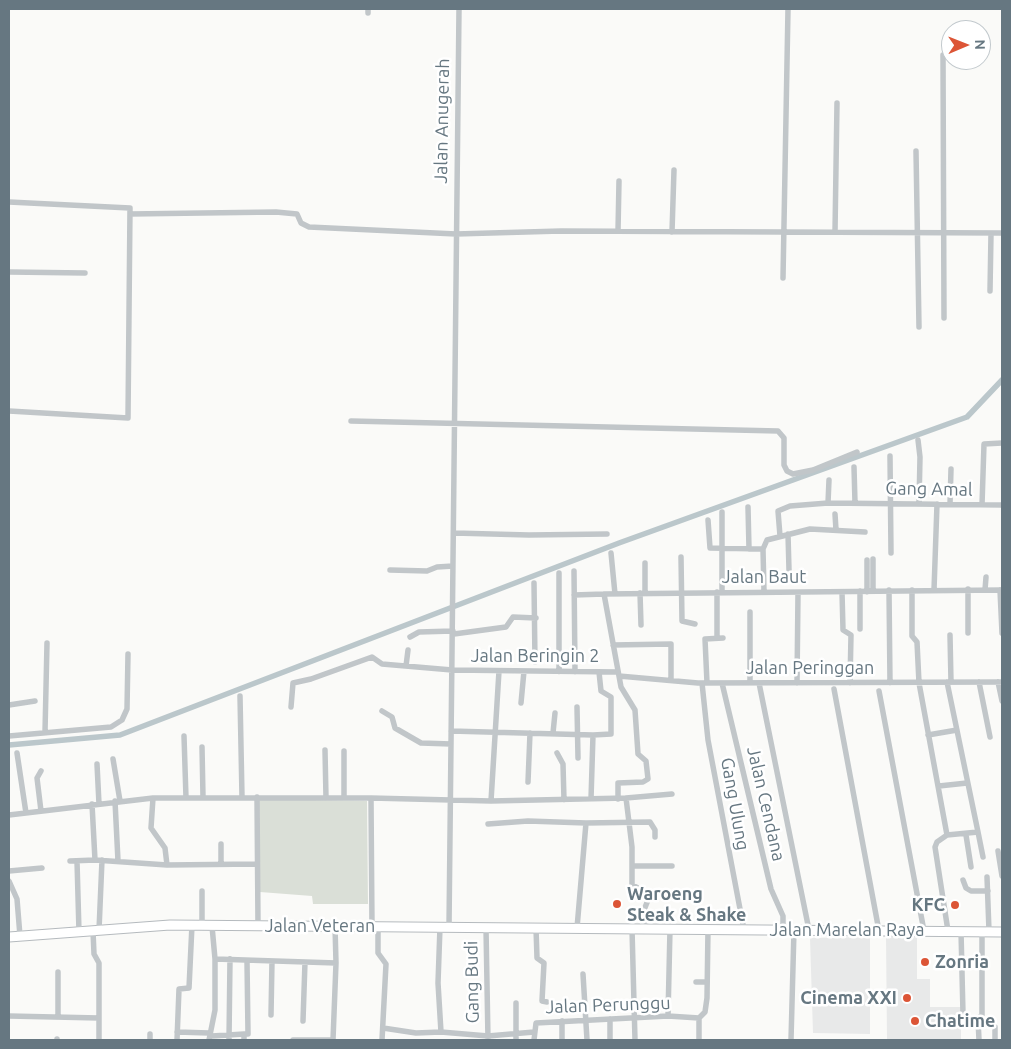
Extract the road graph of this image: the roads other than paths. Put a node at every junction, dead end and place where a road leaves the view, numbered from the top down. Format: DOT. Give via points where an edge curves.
graph roads {
  1 [pos="459,9"];
  2 [pos="788,9"];
  3 [pos="943,70"];
  4 [pos="837,102"];
  5 [pos="916,151"];
  6 [pos="674,170"];
  7 [pos="619,180"];
  8 [pos="9,202"];
  9 [pos="130,214"];
  10 [pos="618,231"];
  11 [pos="672,232"];
  12 [pos="835,232"];
  13 [pos="783,233"];
  14 [pos="917,233"];
  15 [pos="456,234"];
  16 [pos="944,234"];
  17 [pos="991,234"];
  18 [pos="1002,234"];
  19 [pos="9,272"];
  20 [pos="85,273"];
  21 [pos="783,278"];
  22 [pos="990,291"];
  23 [pos="944,318"];
  24 [pos="919,327"];
  25 [pos="9,411"];
  26 [pos="351,421"];
  27 [pos="455,423"];
  28 [pos="918,440"];
  29 [pos="1002,443"];
  30 [pos="857,452"];
  31 [pos="890,456"];
  32 [pos="854,467"];
  33 [pos="951,470"];
  34 [pos="829,480"];
  35 [pos="828,502"];
  36 [pos="855,503"];
  37 [pos="890,504"];
  38 [pos="919,504"];
  39 [pos="937,504"];
  40 [pos="950,504"];
  41 [pos="982,505"];
  42 [pos="1002,505"];
  43 [pos="748,507"];
  44 [pos="722,512"];
  45 [pos="835,514"];
  46 [pos="708,520"];
  47 [pos="836,530"];
  48 [pos="865,532"];
  49 [pos="454,533"];
  50 [pos="608,534"];
  51 [pos="788,534"];
  52 [pos="780,536"];
  53 [pos="722,549"];
  54 [pos="749,549"];
  55 [pos="763,549"];
  56 [pos="611,553"];
  57 [pos="891,553"];
  58 [pos="681,557"];
  59 [pos="870,559"];
  60 [pos="644,563"];
  61 [pos="453,566"];
  62 [pos="390,570"];
  63 [pos="789,570"];
  64 [pos="574,571"];
  65 [pos="559,573"];
  66 [pos="986,577"];
  67 [pos="534,583"];
  68 [pos="968,589"];
  69 [pos="889,590"];
  70 [pos="912,590"];
  71 [pos="934,590"];
  72 [pos="985,590"];
  73 [pos="1001,590"];
  74 [pos="867,591"];
  75 [pos="719,592"];
  76 [pos="764,592"];
  77 [pos="842,592"];
  78 [pos="643,593"];
  79 [pos="681,593"];
  80 [pos="798,593"];
  81 [pos="604,594"];
  82 [pos="615,594"];
  83 [pos="574,595"];
  84 [pos="750,612"];
  85 [pos="536,618"];
  86 [pos="695,624"];
  87 [pos="641,625"];
  88 [pos="860,629"];
  89 [pos="454,632"];
  90 [pos="968,633"];
  91 [pos="1002,633"];
  92 [pos="950,635"];
  93 [pos="410,637"];
  94 [pos="47,643"];
  95 [pos="613,645"];
  96 [pos="408,650"];
  97 [pos="128,654"];
  98 [pos="535,662"];
  99 [pos="406,666"];
  100 [pos="452,670"];
  101 [pos="499,671"];
  102 [pos="524,671"];
  103 [pos="559,672"];
  104 [pos="575,672"];
  105 [pos="599,672"];
  106 [pos="618,674"];
  107 [pos="671,680"];
  108 [pos="949,682"];
  109 [pos="979,682"];
  110 [pos="1000,682"];
  111 [pos="705,683"];
  112 [pos="722,683"];
  113 [pos="750,683"];
  114 [pos="759,683"];
  115 [pos="797,683"];
  116 [pos="850,683"];
  117 [pos="890,683"];
  118 [pos="919,684"];
  119 [pos="834,689"];
  120 [pos="879,691"];
  121 [pos="240,696"];
  122 [pos="35,701"];
  123 [pos="1002,701"];
  124 [pos="521,703"];
  125 [pos="9,705"];
  126 [pos="291,707"];
  127 [pos="578,707"];
  128 [pos="382,711"];
  129 [pos="555,713"];
  130 [pos="451,730"];
  131 [pos="957,730"];
  132 [pos="45,732"];
  133 [pos="495,732"];
  134 [pos="530,733"];
  135 [pos="553,733"];
  136 [pos="578,734"];
  137 [pos="593,735"];
  138 [pos="928,735"];
  139 [pos="9,736"];
  140 [pos="184,736"];
  141 [pos="990,737"];
  142 [pos="451,744"];
  143 [pos="202,747"];
  144 [pos="325,750"];
  145 [pos="344,751"];
  146 [pos="17,753"];
  147 [pos="556,754"];
  148 [pos="578,758"];
  149 [pos="113,759"];
  150 [pos="96,764"];
  151 [pos="41,771"];
  152 [pos="528,782"];
  153 [pos="967,783"];
  154 [pos="939,786"];
  155 [pos="672,794"];
  156 [pos="242,797"];
  157 [pos="257,797"];
  158 [pos="153,798"];
  159 [pos="186,798"];
  160 [pos="203,798"];
  161 [pos="326,798"];
  162 [pos="344,798"];
  163 [pos="371,798"];
  164 [pos="626,798"];
  165 [pos="591,799"];
  166 [pos="451,800"];
  167 [pos="564,800"];
  168 [pos="618,800"];
  169 [pos="117,801"];
  170 [pos="491,801"];
  171 [pos="92,804"];
  172 [pos="99,804"];
  173 [pos="41,811"];
  174 [pos="26,813"];
  175 [pos="9,815"];
  176 [pos="586,822"];
  177 [pos="629,822"];
  178 [pos="488,824"];
  179 [pos="978,832"];
  180 [pos="947,835"];
  181 [pos="966,835"];
  182 [pos="655,837"];
  183 [pos="221,844"];
  184 [pos="998,851"];
  185 [pos="983,857"];
  186 [pos="94,860"];
  187 [pos="102,860"];
  188 [pos="70,861"];
  189 [pos="77,861"];
  190 [pos="118,861"];
  191 [pos="221,864"];
  192 [pos="256,864"];
  193 [pos="167,865"];
  194 [pos="632,866"];
  195 [pos="672,866"];
  196 [pos="971,867"];
  197 [pos="42,868"];
  198 [pos="9,871"];
  199 [pos="1002,876"];
  200 [pos="986,877"];
  201 [pos="963,880"];
  202 [pos="9,881"];
  203 [pos="202,891"];
  204 [pos="988,892"];
  205 [pos="192,925"];
  206 [pos="202,926"];
  207 [pos="212,926"];
  208 [pos="258,926"];
  209 [pos="335,926"];
  210 [pos="375,927"];
  211 [pos="444,927"];
  212 [pos="486,928"];
  213 [pos="536,928"];
  214 [pos="577,928"];
  215 [pos="632,929"];
  216 [pos="644,929"];
  217 [pos="670,929"];
  218 [pos="708,929"];
  219 [pos="96,930"];
  220 [pos="744,930"];
  221 [pos="783,930"];
  222 [pos="794,930"];
  223 [pos="809,930"];
  224 [pos="879,931"];
  225 [pos="924,931"];
  226 [pos="948,931"];
  227 [pos="961,931"];
  228 [pos="985,931"];
  229 [pos="79,932"];
  230 [pos="1002,932"];
  231 [pos="20,936"];
  232 [pos="9,937"];
  233 [pos="215,958"];
  234 [pos="230,959"];
  235 [pos="247,961"];
  236 [pos="272,961"];
  237 [pos="305,962"];
  238 [pos="336,963"];
  239 [pos="58,972"];
  240 [pos="583,974"];
  241 [pos="696,982"];
  242 [pos="707,982"];
  243 [pos="547,1002"];
  244 [pos="516,1003"];
  245 [pos="271,1015"];
  246 [pos="9,1016"];
  247 [pos="668,1016"];
  248 [pos="58,1017"];
  249 [pos="99,1018"];
  250 [pos="634,1018"];
  251 [pos="699,1018"];
  252 [pos="978,1019"];
  253 [pos="610,1020"];
  254 [pos="303,1021"];
  255 [pos="562,1021"];
  256 [pos="586,1021"];
  257 [pos="995,1027"];
  258 [pos="383,1028"];
  259 [pos="177,1032"];
  260 [pos="441,1032"];
  261 [pos="534,1032"];
  262 [pos="189,1033"];
  263 [pos="209,1033"];
  264 [pos="244,1037"];
  265 [pos="516,1037"];
  266 [pos="229,1038"];
  267 [pos="472,1038"];
  268 [pos="488,1038"];
  269 [pos="498,1038"];
  270 [pos="99,1040"];
  271 [pos="177,1040"];
  272 [pos="188,1040"];
  273 [pos="209,1040"];
  274 [pos="292,1040"];
  275 [pos="332,1040"];
  276 [pos="382,1040"];
  277 [pos="534,1040"];
  278 [pos="562,1040"];
  279 [pos="587,1040"];
  280 [pos="610,1040"];
  281 [pos="635,1040"];
  282 [pos="699,1040"];
  283 [pos="791,1040"];
  284 [pos="979,1040"];
  285 [pos="996,1040"];
  1 -- 15 [label="street, Jalan Anugerah"];
  2 -- 13 [label="street"];
  3 -- 16 [label="street"];
  4 -- 12 [label="street"];
  5 -- 14 [label="street"];
  6 -- 11 [label="street"];
  7 -- 10 [label="street"];
  8 -- 9 [label="street" via="130,208"];
  9 -- 15 [label="street" via="276,212 297,214 301,223 310,227"];
  9 -- 25 [label="street" via="128,418"];
  10 -- 11 [label="street"];
  10 -- 15 [label="street"];
  11 -- 13 [label="street"];
  12 -- 13 [label="street"];
  12 -- 14 [label="street"];
  13 -- 21 [label="street"];
  14 -- 16 [label="street"];
  14 -- 24 [label="street"];
  15 -- 27 [label="street, Jalan Anugerah"];
  16 -- 17 [label="street"];
  16 -- 23 [label="street"];
  17 -- 18 [label="street"];
  17 -- 22 [label="street"];
  19 -- 20 [label="street"];
  26 -- 27 [label="street"];
  27 -- 30 [label="street" via="778,431 784,438 784,465 793,474 813,470"];
  27 -- 49 [label="street, Jalan Anugerah"];
  28 -- 38 [label="street"];
  29 -- 41 [label="street" via="984,444"];
  31 -- 37 [label="street"];
  32 -- 36 [label="street"];
  33 -- 40 [label="street"];
  34 -- 35 [label="street"];
  35 -- 36 [label="street, Gang Amal"];
  35 -- 52 [label="street, Gang Amal" via="780,508"];
  36 -- 37 [label="street, Gang Amal"];
  37 -- 38 [label="street, Gang Amal"];
  37 -- 57 [label="street"];
  38 -- 39 [label="street, Gang Amal"];
  39 -- 40 [label="street, Gang Amal"];
  39 -- 71 [label="street"];
  40 -- 41 [label="street, Gang Amal"];
  41 -- 42 [label="street, Gang Amal"];
  43 -- 54 [label="street"];
  44 -- 53 [label="street"];
  45 -- 47 [label="street"];
  46 -- 53 [label="street" via="710,548"];
  47 -- 48 [label="street"];
  47 -- 51 [label="street" via="810,529"];
  49 -- 50 [label="street"];
  49 -- 61 [label="street, Jalan Anugerah"];
  51 -- 52 [label="street"];
  51 -- 63 [label="street"];
  52 -- 55 [label="street" via="768,540"];
  53 -- 54 [label="street"];
  53 -- 75 [label="street"];
  54 -- 55 [label="street"];
  55 -- 76 [label="street"];
  56 -- 82 [label="street"];
  58 -- 79 [label="street"];
  59 -- 74 [label="street"];
  60 -- 78 [label="street"];
  61 -- 62 [label="street" via="427,571"];
  61 -- 89 [label="street, Jalan Anugerah"];
  64 -- 83 [label="street"];
  65 -- 103 [label="street"];
  66 -- 72 [label="street"];
  67 -- 85 [label="street"];
  68 -- 71 [label="street, Jalan Baut"];
  68 -- 72 [label="street, Jalan Baut"];
  68 -- 90 [label="street"];
  69 -- 70 [label="street, Jalan Baut"];
  69 -- 74 [label="street, Jalan Baut"];
  69 -- 117 [label="street"];
  70 -- 71 [label="street, Jalan Baut"];
  70 -- 118 [label="street" via="912,636 917,642"];
  72 -- 73 [label="street, Jalan Baut"];
  73 -- 91 [label="street"];
  74 -- 77 [label="street, Jalan Baut"];
  74 -- 88 [label="street"];
  75 -- 76 [label="street, Jalan Baut"];
  75 -- 79 [label="street, Jalan Baut"];
  75 -- 111 [label="street, Gang Ulung" via="720,638 705,640"];
  76 -- 80 [label="street, Jalan Baut"];
  77 -- 80 [label="street, Jalan Baut"];
  77 -- 116 [label="street" via="843,630 851,635"];
  78 -- 79 [label="street, Jalan Baut"];
  78 -- 82 [label="street, Jalan Baut"];
  78 -- 87 [label="street"];
  79 -- 86 [label="street" via="682,621"];
  80 -- 115 [label="street"];
  81 -- 82 [label="street, Jalan Baut"];
  81 -- 83 [label="street, Jalan Baut"];
  81 -- 95 [label="street"];
  83 -- 104 [label="street"];
  84 -- 113 [label="street"];
  85 -- 89 [label="street" via="515,617 506,627"];
  85 -- 98 [label="street"];
  89 -- 93 [label="street" via="418,632"];
  89 -- 100 [label="street, Jalan Anugerah"];
  92 -- 108 [label="street"];
  94 -- 132 [label="street"];
  95 -- 106 [label="street"];
  95 -- 107 [label="street" via="670,644"];
  96 -- 99 [label="street"];
  97 -- 132 [label="street" via="127,709 122,720 111,727"];
  99 -- 100 [label="street, Jalan Beringin 2"];
  99 -- 126 [label="street, Jalan Beringin 2" via="382,664 372,657 293,683"];
  100 -- 101 [label="street, Jalan Beringin 2"];
  100 -- 130 [label="street, Jalan Anugerah"];
  101 -- 102 [label="street, Jalan Beringin 2"];
  101 -- 133 [label="street"];
  102 -- 103 [label="street, Jalan Beringin 2"];
  102 -- 124 [label="street"];
  103 -- 104 [label="street, Jalan Beringin 2"];
  104 -- 105 [label="street, Jalan Beringin 2"];
  105 -- 106 [label="street, Jalan Beringin 2"];
  105 -- 137 [label="street" via="601,691 611,697 612,734"];
  106 -- 107 [label="street, Jalan Peringgan"];
  106 -- 168 [label="street" via="624,695 634,710 638,754 646,761 648,779 618,783"];
  107 -- 111 [label="street, Jalan Peringgan"];
  108 -- 109 [label="street, Jalan Peringgan"];
  108 -- 118 [label="street, Jalan Peringgan"];
  108 -- 131 [label="street"];
  109 -- 110 [label="street, Jalan Peringgan"];
  109 -- 141 [label="street"];
  110 -- 123 [label="street"];
  111 -- 112 [label="street, Jalan Peringgan"];
  111 -- 220 [label="street, Gang Ulung" via="708,740"];
  112 -- 113 [label="street, Jalan Peringgan"];
  112 -- 221 [label="street, Jalan Cendana" via="769,882 784,916"];
  113 -- 114 [label="street, Jalan Peringgan"];
  114 -- 115 [label="street, Jalan Peringgan"];
  114 -- 223 [label="street"];
  115 -- 116 [label="street, Jalan Peringgan"];
  116 -- 117 [label="street, Jalan Peringgan"];
  117 -- 118 [label="street, Jalan Peringgan"];
  118 -- 138 [label="street"];
  119 -- 224 [label="street"];
  120 -- 225 [label="street"];
  121 -- 156 [label="street"];
  122 -- 125 [label="street"];
  127 -- 136 [label="street"];
  128 -- 142 [label="street" via="392,717 395,728 421,743"];
  129 -- 135 [label="street"];
  130 -- 133 [label="street"];
  130 -- 142 [label="street, Jalan Anugerah"];
  131 -- 138 [label="street"];
  131 -- 153 [label="street"];
  132 -- 139 [label="street"];
  133 -- 134 [label="street"];
  133 -- 170 [label="street"];
  134 -- 135 [label="street"];
  134 -- 152 [label="street"];
  135 -- 136 [label="street"];
  136 -- 137 [label="street"];
  136 -- 148 [label="street"];
  137 -- 165 [label="street"];
  138 -- 154 [label="street"];
  140 -- 159 [label="street"];
  142 -- 166 [label="street, Jalan Anugerah"];
  143 -- 160 [label="street"];
  144 -- 161 [label="street"];
  145 -- 162 [label="street"];
  146 -- 174 [label="street"];
  147 -- 167 [label="street" via="563,764"];
  149 -- 169 [label="street"];
  150 -- 172 [label="street"];
  151 -- 173 [label="street" via="37,778"];
  153 -- 154 [label="street"];
  153 -- 179 [label="street"];
  154 -- 180 [label="street"];
  155 -- 164 [label="street"];
  156 -- 157 [label="street"];
  156 -- 160 [label="street"];
  157 -- 161 [label="street"];
  157 -- 192 [label="street"];
  158 -- 159 [label="street"];
  158 -- 169 [label="street"];
  158 -- 193 [label="street" via="152,828 165,848"];
  159 -- 160 [label="street"];
  161 -- 162 [label="street"];
  162 -- 163 [label="street"];
  163 -- 166 [label="street"];
  163 -- 210 [label="street"];
  164 -- 168 [label="street"];
  164 -- 177 [label="street"];
  165 -- 167 [label="street"];
  165 -- 168 [label="street"];
  166 -- 170 [label="street"];
  166 -- 211 [label="street, Jalan Anugerah"];
  167 -- 170 [label="street"];
  169 -- 172 [label="street"];
  169 -- 190 [label="street"];
  171 -- 172 [label="street"];
  171 -- 173 [label="street"];
  171 -- 186 [label="street"];
  173 -- 174 [label="street"];
  174 -- 175 [label="street"];
  176 -- 177 [label="street"];
  176 -- 178 [label="street"];
  176 -- 214 [label="street"];
  177 -- 182 [label="street" via="650,822"];
  177 -- 194 [label="street"];
  179 -- 181 [label="street"];
  179 -- 185 [label="street"];
  180 -- 181 [label="street"];
  180 -- 226 [label="street" via="935,847"];
  181 -- 196 [label="street"];
  183 -- 191 [label="street"];
  184 -- 199 [label="street"];
  186 -- 187 [label="street"];
  186 -- 189 [label="street"];
  187 -- 190 [label="street"];
  187 -- 219 [label="street"];
  188 -- 189 [label="street"];
  189 -- 229 [label="street"];
  190 -- 193 [label="street"];
  191 -- 192 [label="street"];
  191 -- 193 [label="street"];
  192 -- 208 [label="street"];
  194 -- 195 [label="street"];
  194 -- 216 [label="street" via="632,885 644,891 648,900 644,910"];
  197 -- 198 [label="street"];
  200 -- 204 [label="street"];
  201 -- 204 [label="street" via="971,891"];
  202 -- 231 [label="street" via="17,899"];
  203 -- 206 [label="street"];
  204 -- 228 [label="street"];
  205 -- 206 [label="main road, Jalan Veteran"];
  205 -- 219 [label="main road, Jalan Veteran"];
  205 -- 259 [label="street" via="188,988 179,989"];
  206 -- 207 [label="main road, Jalan Veteran"];
  207 -- 208 [label="main road, Jalan Veteran"];
  207 -- 233 [label="street"];
  208 -- 209 [label="main road, Jalan Veteran"];
  209 -- 210 [label="main road, Jalan Veteran"];
  209 -- 238 [label="street"];
  210 -- 211 [label="main road, Jalan Veteran"];
  210 -- 258 [label="street" via="378,953 386,964"];
  211 -- 212 [label="main road, Jalan Veteran"];
  211 -- 260 [label="street, Jalan Anugerah" via="438,983"];
  212 -- 213 [label="main road, Jalan Veteran"];
  212 -- 268 [label="street, Gang Budi"];
  213 -- 214 [label="main road, Jalan Veteran"];
  213 -- 243 [label="street" via="537,958 544,963 542,1001"];
  214 -- 215 [label="main road, Jalan Veteran"];
  215 -- 216 [label="main road, Jalan Marelan Raya"];
  215 -- 250 [label="street"];
  216 -- 217 [label="main road, Jalan Marelan Raya"];
  217 -- 218 [label="main road, Jalan Marelan Raya"];
  217 -- 247 [label="street"];
  218 -- 220 [label="main road, Jalan Marelan Raya"];
  218 -- 242 [label="street"];
  219 -- 229 [label="main road, Jalan Veteran"];
  219 -- 249 [label="street" via="94,954 99,963"];
  220 -- 221 [label="main road, Jalan Marelan Raya"];
  221 -- 222 [label="main road, Jalan Marelan Raya"];
  222 -- 223 [label="main road, Jalan Marelan Raya"];
  222 -- 283 [label="street"];
  223 -- 224 [label="main road, Jalan Marelan Raya"];
  224 -- 225 [label="main road, Jalan Marelan Raya"];
  225 -- 226 [label="main road, Jalan Marelan Raya"];
  226 -- 227 [label="main road, Jalan Marelan Raya"];
  227 -- 228 [label="main road, Jalan Marelan Raya"];
  227 -- 252 [label="street" via="963,1014 968,1019"];
  228 -- 230 [label="main road, Jalan Marelan Raya"];
  228 -- 252 [label="street" via="982,1015"];
  229 -- 231 [label="main road, Jalan Veteran"];
  231 -- 232 [label="main road, Jalan Veteran"];
  233 -- 234 [label="street"];
  233 -- 263 [label="street" via="214,1010"];
  234 -- 235 [label="street"];
  234 -- 266 [label="street"];
  235 -- 236 [label="street"];
  235 -- 264 [label="street" via="248,1034"];
  236 -- 237 [label="street"];
  236 -- 245 [label="street"];
  237 -- 238 [label="street"];
  237 -- 254 [label="street"];
  238 -- 275 [label="street"];
  239 -- 248 [label="street"];
  240 -- 256 [label="street"];
  241 -- 242 [label="street"];
  242 -- 251 [label="street" via="705,1011"];
  244 -- 265 [label="street"];
  246 -- 248 [label="street"];
  247 -- 250 [label="street, Jalan Perunggu"];
  247 -- 251 [label="street, Jalan Perunggu"];
  248 -- 249 [label="street"];
  249 -- 270 [label="street"];
  250 -- 253 [label="street, Jalan Perunggu"];
  250 -- 281 [label="street"];
  251 -- 282 [label="street"];
  252 -- 284 [label="street"];
  253 -- 256 [label="street, Jalan Perunggu"];
  253 -- 280 [label="street"];
  255 -- 256 [label="street, Jalan Perunggu"];
  255 -- 261 [label="street, Jalan Perunggu" via="536,1022"];
  255 -- 278 [label="street"];
  256 -- 279 [label="street"];
  257 -- 285 [label="street"];
  258 -- 260 [label="street" via="416,1033"];
  258 -- 276 [label="street"];
  259 -- 262 [label="street"];
  259 -- 271 [label="street"];
  260 -- 267 [label="street"];
  261 -- 265 [label="street"];
  261 -- 277 [label="street, Jalan Perunggu"];
  262 -- 263 [label="street"];
  262 -- 272 [label="street"];
  263 -- 266 [label="street"];
  263 -- 273 [label="street"];
  264 -- 266 [label="street"];
  265 -- 269 [label="street"];
  267 -- 268 [label="street"];
  268 -- 269 [label="street"];
  274 -- 275 [label="street"];
}
